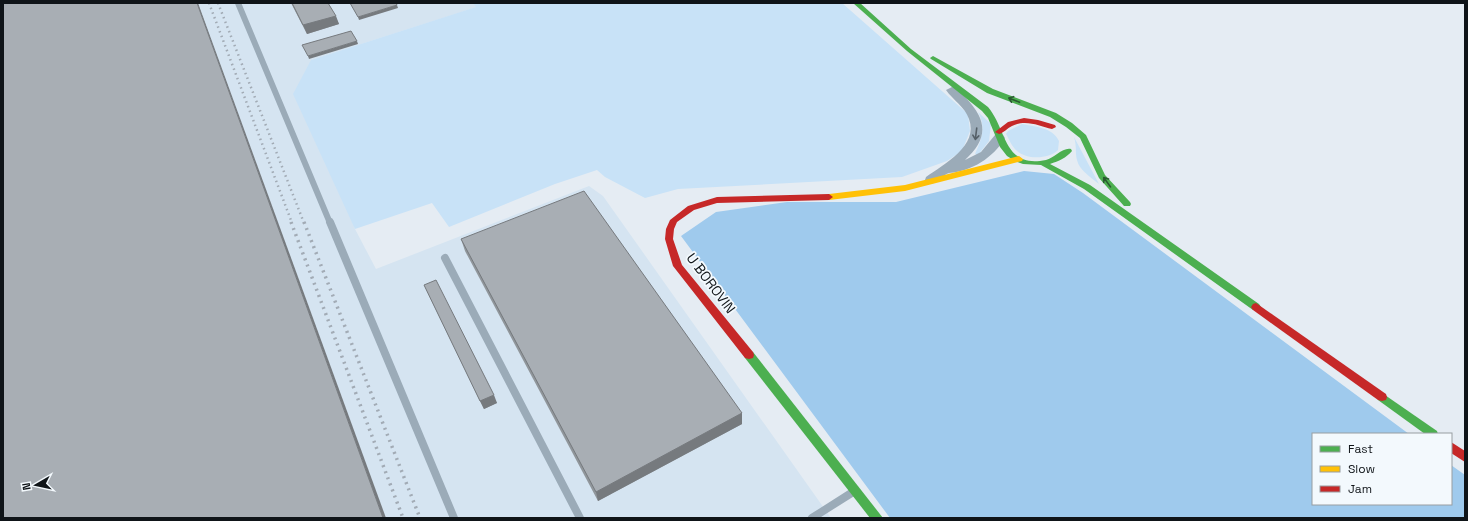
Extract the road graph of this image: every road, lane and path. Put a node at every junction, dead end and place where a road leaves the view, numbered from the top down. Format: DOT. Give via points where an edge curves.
graph roads {
  1 [pos="238,3"];
  2 [pos="856,3"];
  3 [pos="862,3"];
  4 [pos="911,52"];
  5 [pos="933,58"];
  6 [pos="994,104"];
  7 [pos="1014,114"];
  8 [pos="1026,120"];
  9 [pos="999,135"];
  10 [pos="1019,159"];
  11 [pos="1044,164"];
  12 [pos="1080,172"];
  13 [pos="927,182"];
  14 [pos="1164,240"];
  15 [pos="446,258"];
  16 [pos="1432,433"];
  17 [pos="1452,448"];
  18 [pos="1465,457"];
  19 [pos="855,490"];
  20 [pos="454,518"];
  21 [pos="580,518"];
  22 [pos="812,518"];
  23 [pos="877,518"];
  1 -- 20 [label="lane"];
  2 -- 4 [label="main road"];
  3 -- 5 [label="main road"];
  4 -- 9 [label="main road" via="986,111 994,119"];
  4 -- 13 [label="street, one-way" via="964,100 974,114 977,128 970,150"];
  5 -- 6 [label="main road"];
  14 -- 5 [label="main road, one-way" via="1110,186 1087,144 1070,125 1053,115 990,91"];
  7 -- 8 [label="main road"];
  8 -- 9 [label="main road" via="1009,123"];
  8 -- 11 [label="main road" via="1046,124 1063,136 1069,155"];
  9 -- 10 [label="main road" via="1004,149"];
  9 -- 13 [label="street" via="988,154"];
  10 -- 11 [label="main road"];
  10 -- 13 [label="main road, U BOROVIN"];
  11 -- 14 [label="main road" via="1087,187"];
  12 -- 14 [label="main road"];
  13 -- 19 [label="main road, U BOROVIN" via="889,191 858,194 717,200 695,205 682,212 669,232 670,249 678,266"];
  14 -- 16 [label="main road"];
  15 -- 21 [label="lane"];
  17 -- 18 [label="main road"];
  19 -- 22 [label="lane"];
  19 -- 23 [label="main road, U BOROVIN"];
}
